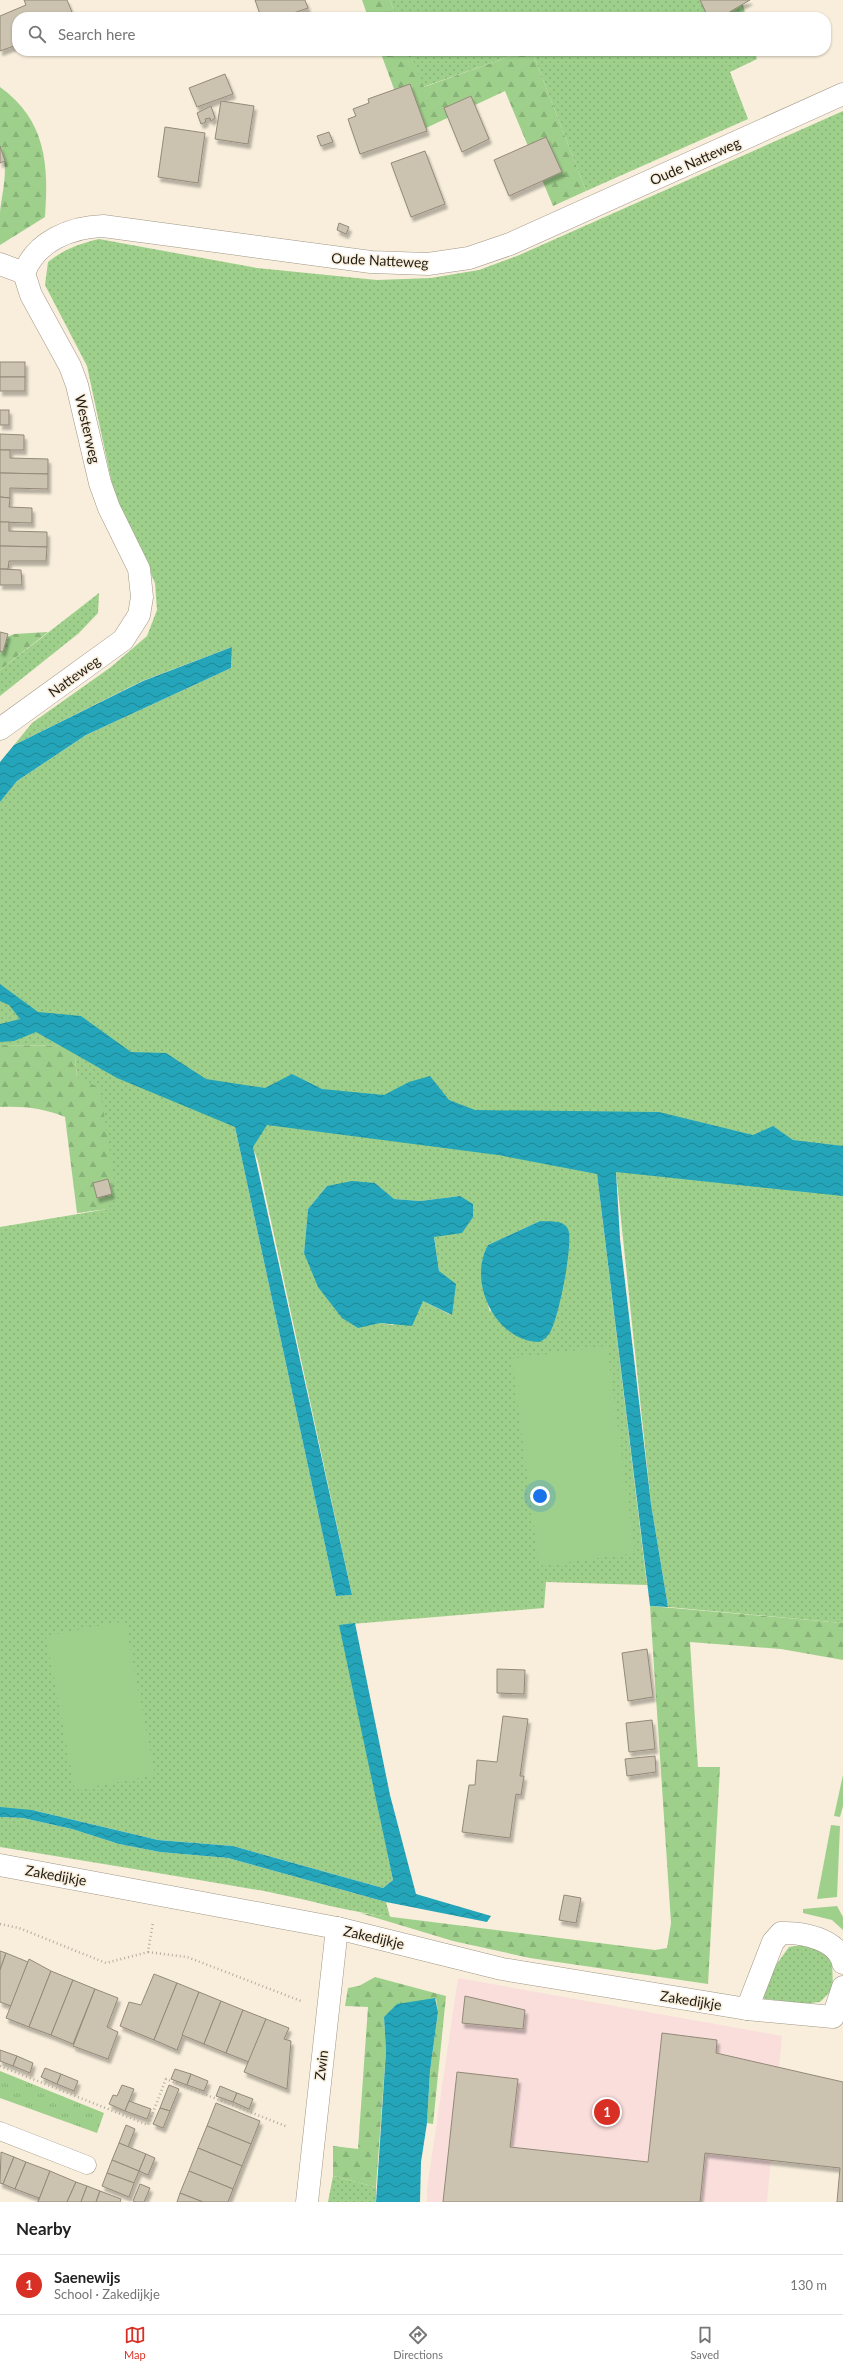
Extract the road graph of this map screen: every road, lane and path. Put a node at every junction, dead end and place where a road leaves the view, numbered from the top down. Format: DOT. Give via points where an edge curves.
graph roads {
  1 [pos="843,94"];
  2 [pos="0,264"];
  3 [pos="24,273"];
  4 [pos="139,615"];
  5 [pos="0,729"];
  6 [pos="0,1865"];
  7 [pos="157,1894"];
  8 [pos="0,1924"];
  9 [pos="337,1928"];
  10 [pos="148,1952"];
  11 [pos="843,1963"];
  12 [pos="843,1987"];
  13 [pos="747,2009"];
  14 [pos="327,2011"];
  15 [pos="0,2066"];
  16 [pos="0,2132"];
  17 [pos="313,2137"];
  18 [pos="86,2165"];
  19 [pos="307,2202"];
  1 -- 3 [label="street, Oude Natteweg" via="510,244 469,258 428,264 371,262 103,226 86,227 65,233 38,251 29,260"];
  2 -- 3 [label="street"];
  3 -- 4 [label="street, Westerweg" via="30,295 70,366 77,385 100,482 109,508 139,569 142,585"];
  4 -- 5 [label="street, Natteweg" via="123,640"];
  6 -- 7 [label="street, Zakedijkje"];
  7 -- 9 [label="street, Zakedijkje"];
  7 -- 10 [label="path"];
  8 -- 10 [label="path" via="20,1928 106,1963"];
  9 -- 13 [label="street, Zakedijkje" via="502,1969"];
  9 -- 14 [label="street, Zwin"];
  10 -- 14 [label="path" via="187,1957"];
  11 -- 13 [label="street" via="839,1952 829,1944 812,1936 782,1933 773,1942"];
  12 -- 13 [label="street, Zakedijkje" via="833,2017"];
  14 -- 17 [label="street, Zwin"];
  15 -- 17 [label="path" via="148,2125 166,2079"];
  16 -- 18 [label="lane"];
  17 -- 19 [label="street, Zwin"];
}
